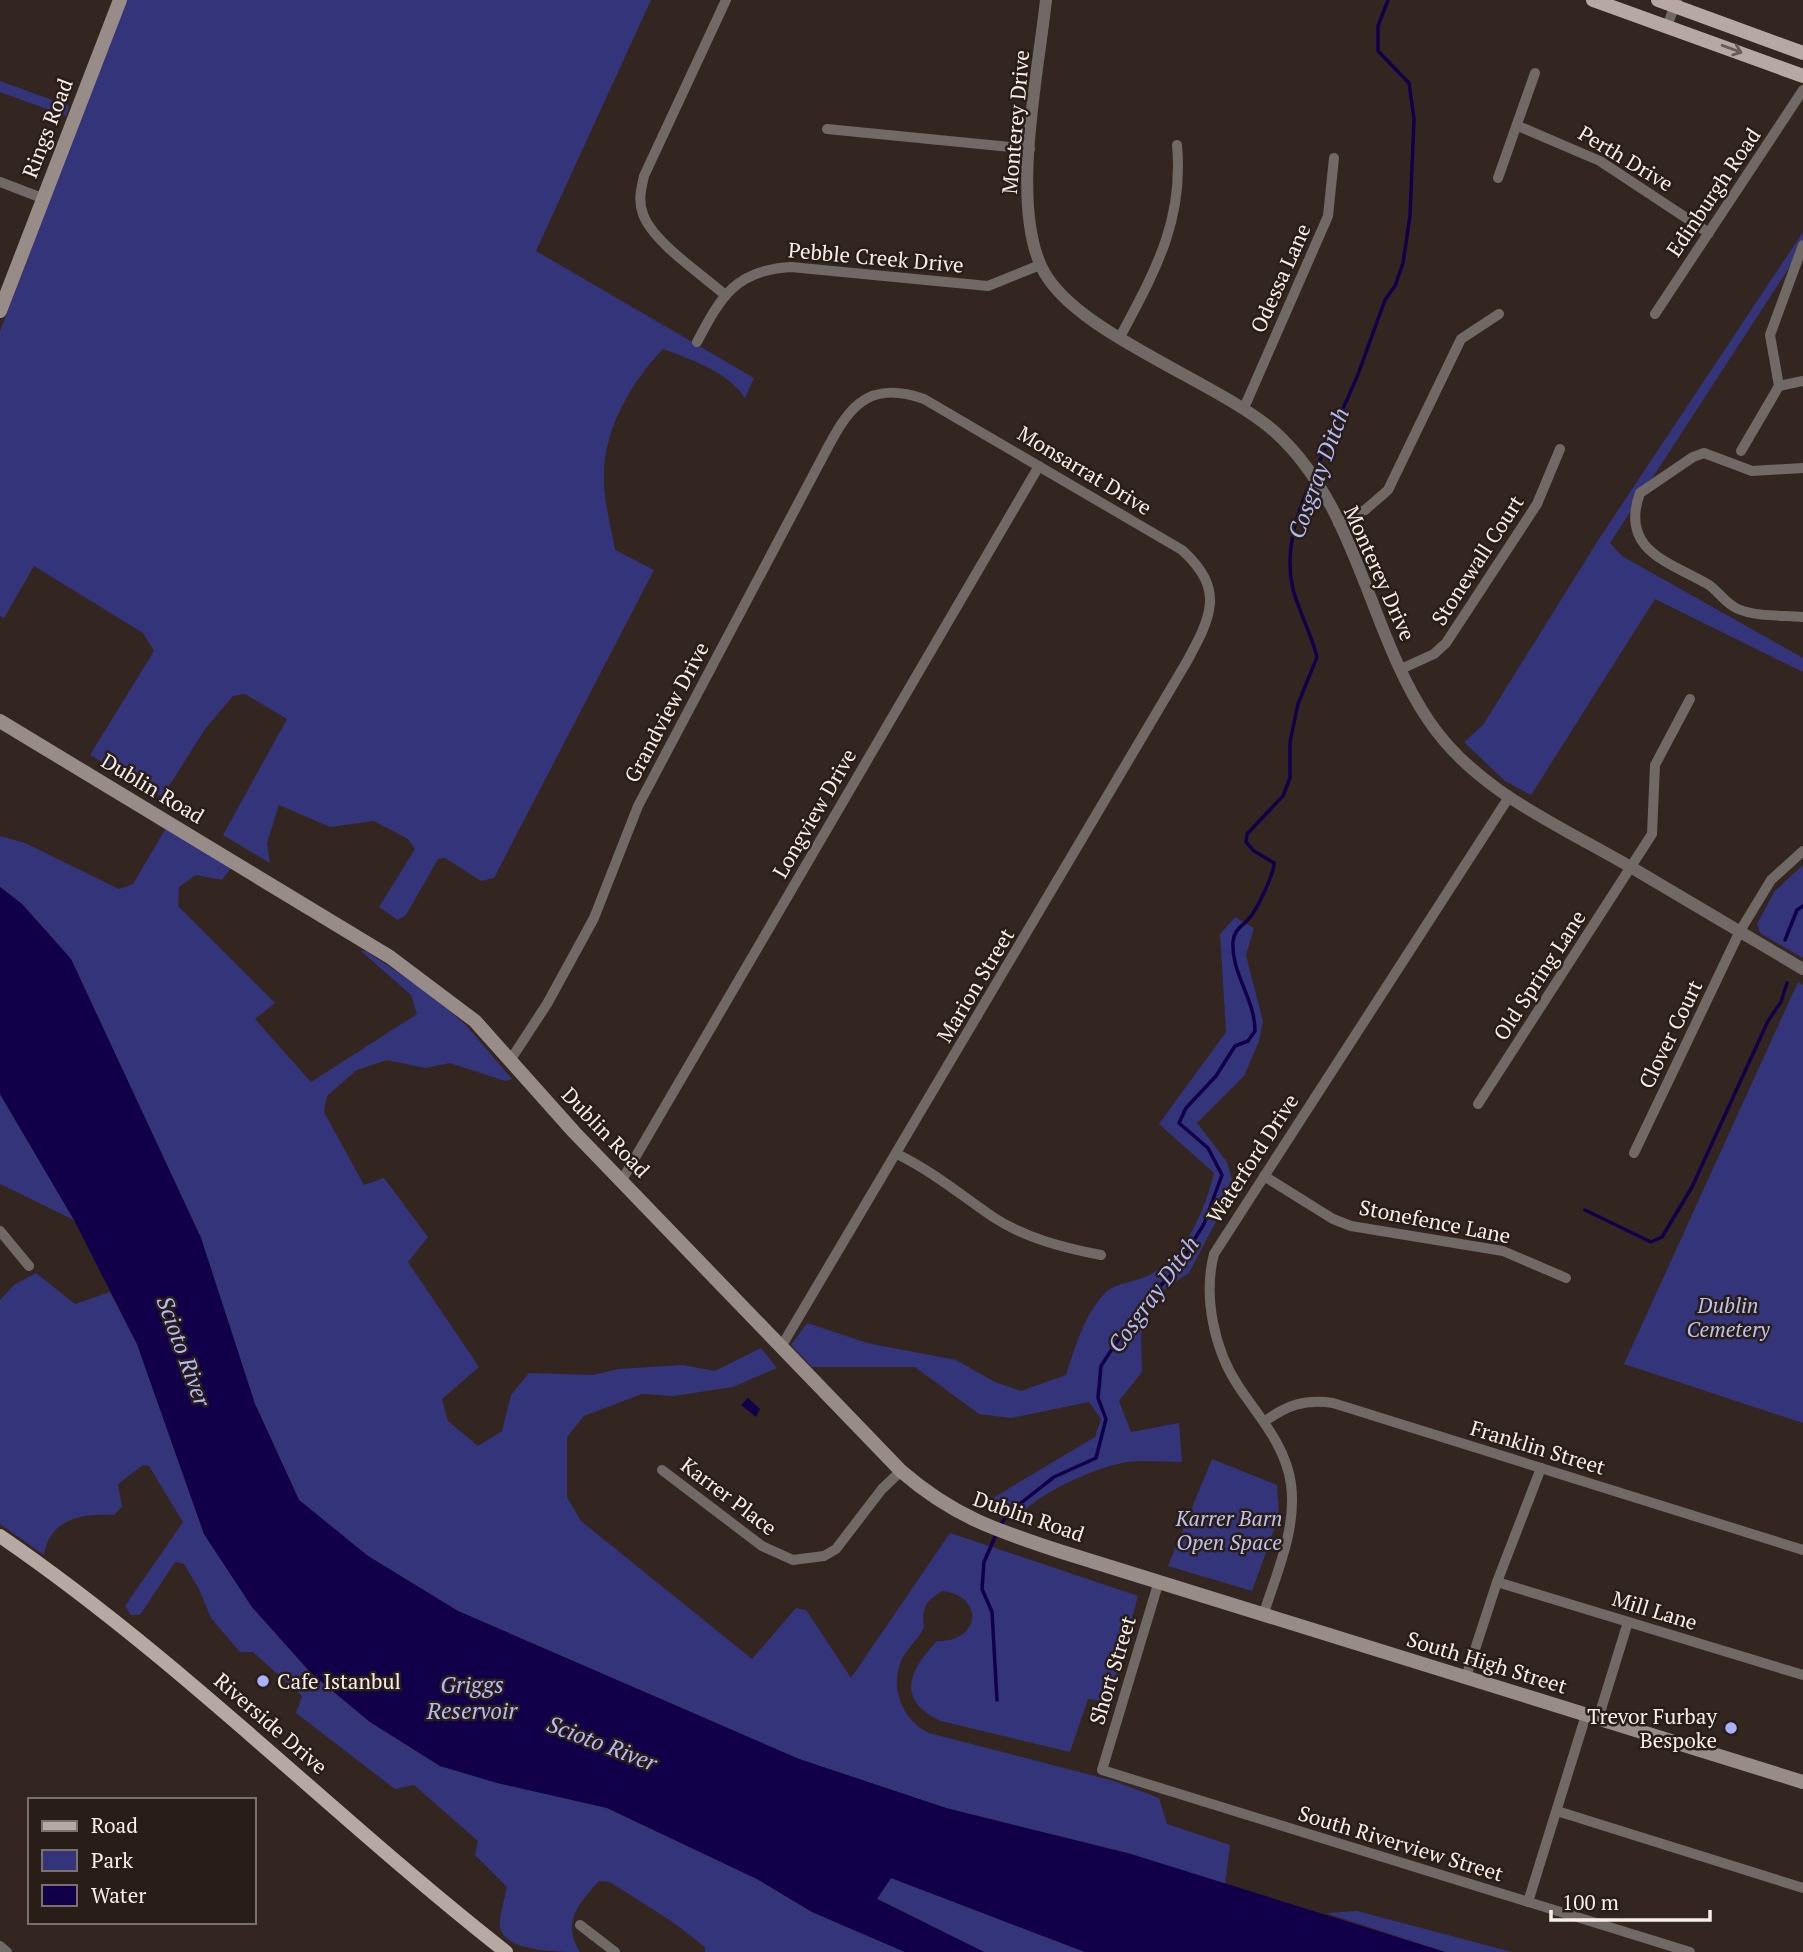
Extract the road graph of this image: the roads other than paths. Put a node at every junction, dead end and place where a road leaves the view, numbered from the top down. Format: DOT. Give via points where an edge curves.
graph roads {
  1 [pos="120,0"];
  2 [pos="726,0"];
  3 [pos="1046,0"];
  4 [pos="1593,0"];
  5 [pos="1658,0"];
  6 [pos="1676,3"];
  7 [pos="1667,26"];
  8 [pos="1803,53"];
  9 [pos="1535,73"];
  10 [pos="1803,76"];
  11 [pos="1803,90"];
  12 [pos="1518,126"];
  13 [pos="827,129"];
  14 [pos="1177,145"];
  15 [pos="1030,149"];
  16 [pos="1334,159"];
  17 [pos="1498,178"];
  18 [pos="0,182"];
  19 [pos="41,198"];
  20 [pos="1709,233"];
  21 [pos="1803,245"];
  22 [pos="1040,265"];
  23 [pos="724,294"];
  24 [pos="0,311"];
  25 [pos="1499,314"];
  26 [pos="1655,314"];
  27 [pos="1119,337"];
  28 [pos="696,342"];
  29 [pos="1803,381"];
  30 [pos="1779,386"];
  31 [pos="873,395"];
  32 [pos="1244,408"];
  33 [pos="1560,449"];
  34 [pos="1741,451"];
  35 [pos="1039,466"];
  36 [pos="1803,468"];
  37 [pos="1338,523"];
  38 [pos="1803,617"];
  39 [pos="1198,640"];
  40 [pos="1401,669"];
  41 [pos="1690,699"];
  42 [pos="0,721"];
  43 [pos="1509,797"];
  44 [pos="1803,851"];
  45 [pos="1632,867"];
  46 [pos="1740,931"];
  47 [pos="1803,969"];
  48 [pos="511,1059"];
  49 [pos="1478,1104"];
  50 [pos="1634,1153"];
  51 [pos="897,1154"];
  52 [pos="1265,1176"];
  53 [pos="622,1180"];
  54 [pos="0,1231"];
  55 [pos="1101,1255"];
  56 [pos="29,1266"];
  57 [pos="1566,1278"];
  58 [pos="781,1347"];
  59 [pos="1264,1422"];
  60 [pos="1541,1468"];
  61 [pos="662,1470"];
  62 [pos="901,1471"];
  63 [pos="0,1536"];
  64 [pos="1803,1550"];
  65 [pos="1159,1581"];
  66 [pos="1497,1582"];
  67 [pos="1264,1613"];
  68 [pos="1628,1622"];
  69 [pos="1803,1675"];
  70 [pos="1466,1677"];
  71 [pos="1592,1717"];
  72 [pos="1101,1770"];
  73 [pos="1803,1782"];
  74 [pos="1558,1811"];
  75 [pos="1803,1888"];
  76 [pos="1528,1902"];
  77 [pos="580,1925"];
  78 [pos="0,1946"];
  79 [pos="7,1952"];
  80 [pos="506,1952"];
  81 [pos="615,1952"];
  82 [pos="1690,1952"];
  1 -- 19 [label="main road, Rings Road"];
  2 -- 23 [label="street" via="644,176 640,196 643,216 655,233"];
  3 -- 15 [label="street, Monterey Drive"];
  4 -- 7 [label="main road"];
  5 -- 6 [label="main road"];
  6 -- 7 [label="street"];
  6 -- 8 [label="main road"];
  7 -- 10 [label="main road, one-way"];
  9 -- 12 [label="street"];
  11 -- 20 [label="street, Edinburgh Road"];
  12 -- 17 [label="street"];
  12 -- 20 [label="street, Perth Drive" via="1600,161"];
  13 -- 15 [label="street"];
  14 -- 27 [label="street" via="1174,220"];
  15 -- 22 [label="street, Monterey Drive" via="1027,214"];
  16 -- 32 [label="street, Odessa Lane" via="1328,216"];
  18 -- 19 [label="street"];
  19 -- 24 [label="main road, Rings Road"];
  20 -- 26 [label="street, Edinburgh Road"];
  21 -- 30 [label="street" via="1770,335"];
  22 -- 23 [label="street, Pebble Creek Drive" via="988,286 770,268"];
  22 -- 27 [label="street, Monterey Drive" via="1078,310"];
  23 -- 28 [label="street, Pebble Creek Drive"];
  25 -- 37 [label="street" via="1461,338 1388,490 1365,510"];
  27 -- 32 [label="street, Monterey Drive"];
  29 -- 30 [label="street"];
  30 -- 34 [label="street"];
  31 -- 35 [label="street, Monsarrat Drive" via="904,392 925,399"];
  31 -- 48 [label="street, Grandview Drive" via="850,410 835,433 638,806 594,918"];
  32 -- 37 [label="street, Monterey Drive" via="1308,467"];
  33 -- 40 [label="street, Stonewall Court" via="1538,504 1447,643"];
  35 -- 39 [label="street, Monsarrat Drive" via="1182,550 1199,565 1210,586 1211,607"];
  35 -- 53 [label="street, Longview Drive"];
  36 -- 38 [label="street" via="1752,471 1704,453 1640,494 1635,517 1640,540 1649,550 1711,587 1731,605 1749,612"];
  37 -- 40 [label="street, Monterey Drive"];
  39 -- 51 [label="street, Marion Street"];
  40 -- 43 [label="street, Monterey Drive" via="1420,708 1445,742"];
  41 -- 45 [label="street, Old Spring Lane" via="1655,765 1654,828"];
  42 -- 48 [label="main road, Dublin Road" via="390,957 475,1021"];
  43 -- 45 [label="street, Monterey Drive"];
  43 -- 52 [label="street, Waterford Drive"];
  44 -- 46 [label="street, Clover Court" via="1767,886"];
  45 -- 46 [label="street, Monterey Drive"];
  45 -- 49 [label="street, Old Spring Lane"];
  46 -- 47 [label="street, Monterey Drive"];
  46 -- 50 [label="street, Clover Court"];
  48 -- 53 [label="main road, Dublin Road"];
  51 -- 55 [label="street" via="1037,1239"];
  51 -- 58 [label="street, Marion Street"];
  52 -- 57 [label="street, Stonefence Lane" via="1351,1226 1503,1251"];
  52 -- 59 [label="street, Waterford Drive" via="1221,1240 1208,1287 1227,1365"];
  53 -- 58 [label="main road, Dublin Road"];
  54 -- 56 [label="street"];
  58 -- 62 [label="main road, Dublin Road"];
  59 -- 60 [label="street, Franklin Street" via="1305,1401 1333,1403"];
  59 -- 67 [label="street, Waterford Drive" via="1288,1467 1292,1504 1288,1534"];
  60 -- 64 [label="street, Franklin Street"];
  60 -- 66 [label="street"];
  61 -- 62 [label="street, Karrer Place" via="762,1546 793,1560 824,1556 836,1549"];
  62 -- 65 [label="main road, Dublin Road" via="944,1505 981,1524"];
  63 -- 80 [label="main road, Riverside Drive" via="180,1673"];
  65 -- 67 [label="main road, South High Street"];
  65 -- 72 [label="street, Short Street"];
  66 -- 68 [label="street, Mill Lane"];
  66 -- 70 [label="street"];
  67 -- 70 [label="main road, South High Street"];
  68 -- 69 [label="street, Mill Lane"];
  68 -- 71 [label="street"];
  70 -- 71 [label="main road, South High Street"];
  71 -- 73 [label="main road, South High Street"];
  71 -- 74 [label="street"];
  72 -- 76 [label="street, South Riverview Street"];
  74 -- 75 [label="street"];
  74 -- 76 [label="street"];
  76 -- 82 [label="street, South Riverview Street"];
  77 -- 81 [label="street"];
  78 -- 79 [label="street"];
}
